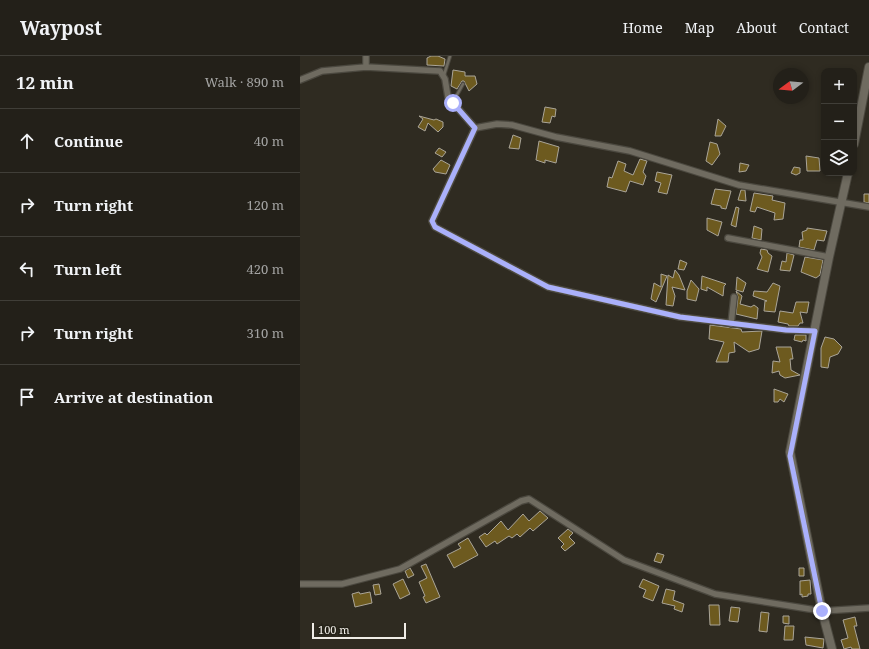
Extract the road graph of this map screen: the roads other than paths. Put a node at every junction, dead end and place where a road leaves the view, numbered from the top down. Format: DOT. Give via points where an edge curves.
graph roads {
  1 [pos="366,56"];
  2 [pos="450,56"];
  3 [pos="366,67"];
  4 [pos="869,67"];
  5 [pos="444,76"];
  6 [pos="300,80"];
  7 [pos="463,84"];
  8 [pos="453,103"];
  9 [pos="475,128"];
  10 [pos="855,140"];
  11 [pos="847,176"];
  12 [pos="843,202"];
  13 [pos="869,207"];
  14 [pos="728,238"];
  15 [pos="829,257"];
  16 [pos="734,297"];
  17 [pos="731,324"];
  18 [pos="815,331"];
  19 [pos="300,584"];
  20 [pos="869,608"];
  21 [pos="822,611"];
  22 [pos="832,649"];
  1 -- 3 [label="street"];
  2 -- 5 [label="lane"];
  3 -- 5 [label="street" via="436,70"];
  3 -- 6 [label="street" via="322,71"];
  4 -- 10 [label="street"];
  5 -- 8 [label="street" via="447,95"];
  7 -- 8 [label="lane"];
  8 -- 9 [label="street"];
  9 -- 12 [label="street" via="497,124 512,125 556,137 630,151 739,184"];
  9 -- 17 [label="street" via="432,221 433,226 548,287 638,309"];
  11 -- 12 [label="street"];
  12 -- 13 [label="street"];
  12 -- 15 [label="street"];
  14 -- 15 [label="street"];
  15 -- 18 [label="street"];
  16 -- 17 [label="street"];
  17 -- 18 [label="street"];
  18 -- 21 [label="street" via="790,456"];
  19 -- 21 [label="street" via="342,584 400,569 521,501 529,499 624,560 715,594"];
  20 -- 21 [label="street"];
  21 -- 22 [label="street"];
}
